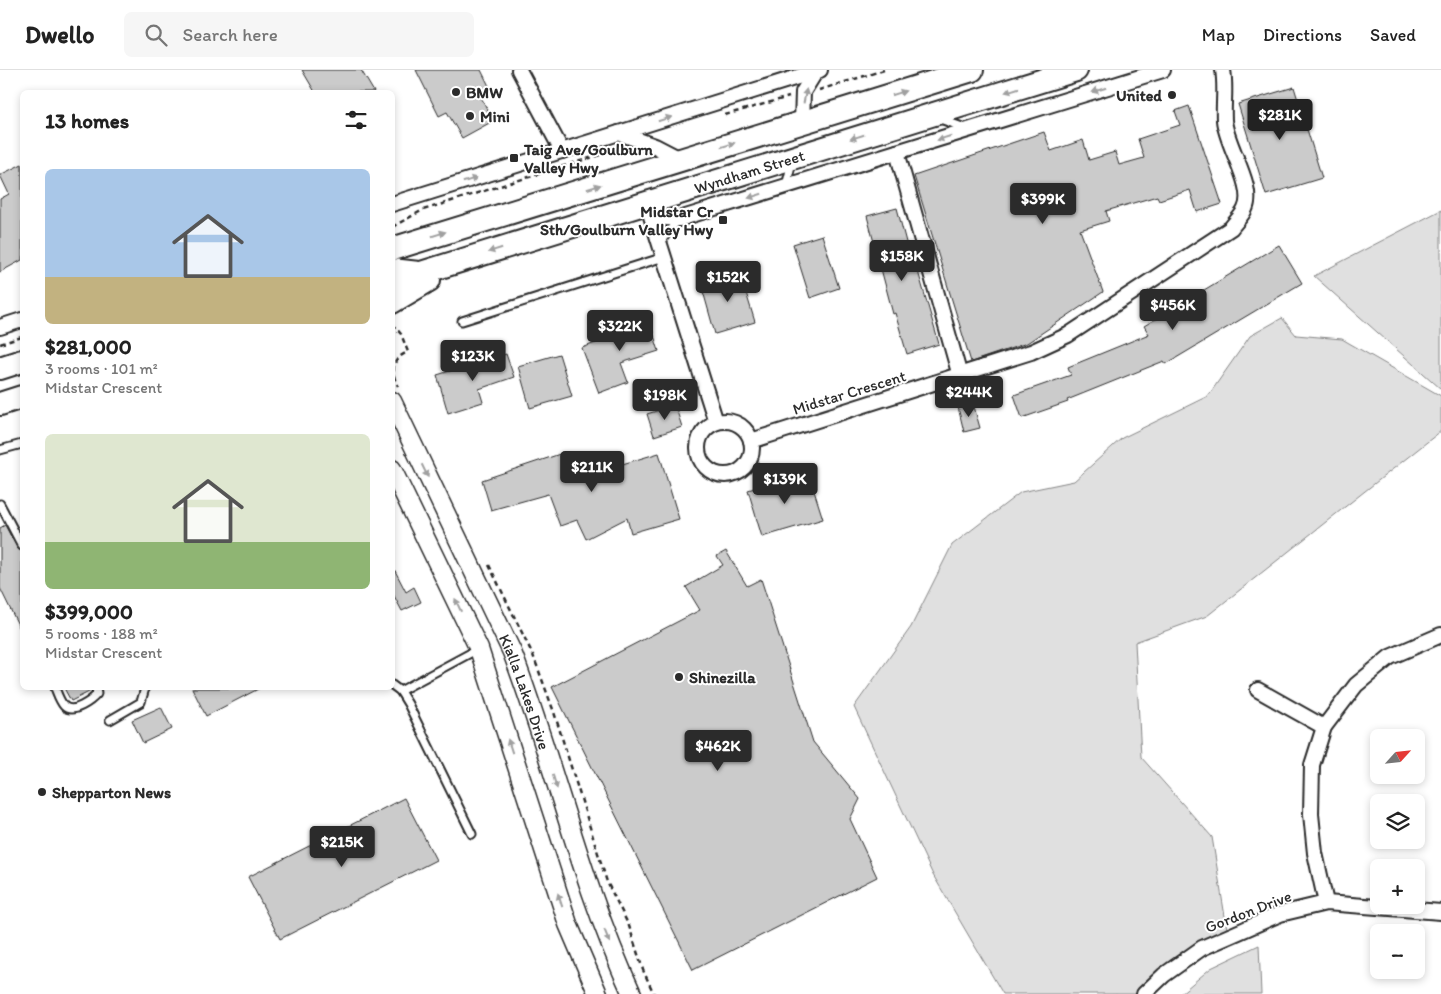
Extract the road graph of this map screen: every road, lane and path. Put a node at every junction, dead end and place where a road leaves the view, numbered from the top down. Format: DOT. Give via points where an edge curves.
graph roads {
  1 [pos="519,70"];
  2 [pos="972,70"];
  3 [pos="1076,70"];
  4 [pos="1162,70"];
  5 [pos="1223,70"];
  6 [pos="818,71"];
  7 [pos="929,116"];
  8 [pos="802,122"];
  9 [pos="970,130"];
  10 [pos="774,131"];
  11 [pos="619,133"];
  12 [pos="819,149"];
  13 [pos="562,151"];
  14 [pos="897,152"];
  15 [pos="793,157"];
  16 [pos="682,160"];
  17 [pos="786,186"];
  18 [pos="407,200"];
  19 [pos="395,203"];
  20 [pos="649,210"];
  21 [pos="395,214"];
  22 [pos="679,219"];
  23 [pos="660,242"];
  24 [pos="395,248"];
  25 [pos="664,257"];
  26 [pos="457,262"];
  27 [pos="395,266"];
  28 [pos="432,269"];
  29 [pos="395,281"];
  30 [pos="395,300"];
  31 [pos="20,321"];
  32 [pos="462,321"];
  33 [pos="0,327"];
  34 [pos="20,338"];
  35 [pos="0,344"];
  36 [pos="20,362"];
  37 [pos="0,368"];
  38 [pos="960,376"];
  39 [pos="20,398"];
  40 [pos="0,404"];
  41 [pos="396,421"];
  42 [pos="716,422"];
  43 [pos="751,441"];
  44 [pos="20,445"];
  45 [pos="0,450"];
  46 [pos="395,475"];
  47 [pos="0,504"];
  48 [pos="20,542"];
  49 [pos="477,577"];
  50 [pos="1441,635"];
  51 [pos="478,649"];
  52 [pos="395,687"];
  53 [pos="56,690"];
  54 [pos="96,690"];
  55 [pos="145,690"];
  56 [pos="1258,690"];
  57 [pos="400,691"];
  58 [pos="110,720"];
  59 [pos="1324,727"];
  60 [pos="472,834"];
  61 [pos="1326,903"];
  62 [pos="1441,912"];
  63 [pos="598,994"];
  64 [pos="632,994"];
  65 [pos="1144,994"];
  1 -- 13 [label="street"];
  8 -- 2 [label="highway, Wyndham Street, one-way"];
  3 -- 7 [label="highway, Wyndham Street, one-way"];
  4 -- 9 [label="street, one-way"];
  5 -- 38 [label="street, Midstar Crescent" via="1224,120 1229,146 1248,192 1246,209 1231,228 1068,335 1031,352"];
  8 -- 6 [label="street, one-way" via="803,92"];
  11 -- 6 [label="street, one-way"];
  7 -- 9 [label="lane"];
  7 -- 12 [label="highway, Wyndham Street, one-way"];
  8 -- 10 [label="highway, Wyndham Street"];
  8 -- 12 [label="highway"];
  9 -- 14 [label="street, one-way"];
  10 -- 15 [label="highway"];
  16 -- 10 [label="highway, Wyndham Street, one-way"];
  11 -- 13 [label="street"];
  11 -- 16 [label="street"];
  12 -- 15 [label="highway, Wyndham Street"];
  18 -- 13 [label="street, one-way"];
  14 -- 17 [label="street"];
  14 -- 38 [label="street"];
  15 -- 17 [label="lane"];
  15 -- 20 [label="highway, Wyndham Street"];
  24 -- 16 [label="highway, Wyndham Street, one-way"];
  17 -- 22 [label="street, one-way"];
  18 -- 19 [label="street"];
  18 -- 21 [label="street"];
  20 -- 22 [label="street"];
  20 -- 23 [label="street"];
  20 -- 26 [label="highway, Wyndham Street, one-way"];
  22 -- 23 [label="lane"];
  23 -- 25 [label="street"];
  25 -- 32 [label="lane"];
  25 -- 42 [label="street"];
  26 -- 28 [label="highway, Wyndham Street"];
  26 -- 30 [label="highway"];
  27 -- 28 [label="street"];
  28 -- 29 [label="highway, Wyndham Street"];
  31 -- 33 [label="street"];
  34 -- 35 [label="path"];
  36 -- 37 [label="highway"];
  38 -- 43 [label="street, Midstar Crescent"];
  39 -- 40 [label="highway"];
  41 -- 49 [label="street, Kialla Lakes Drive, one-way"];
  42 -- 43 [label="street" via="743,427"];
  42 -- 43 [label="street" via="705,430 698,448 700,457 713,472 732,474 744,467 750,459"];
  44 -- 45 [label="lane"];
  51 -- 46 [label="street, Kialla Lakes Drive, one-way"];
  47 -- 48 [label="lane"];
  49 -- 51 [label="street" via="498,635 495,642"];
  49 -- 64 [label="street, Kialla Lakes Drive, one-way" via="527,692 592,898"];
  50 -- 59 [label="street" via="1390,657 1356,685"];
  51 -- 57 [label="lane"];
  63 -- 51 [label="street, Kialla Lakes Drive, one-way" via="568,924"];
  52 -- 57 [label="lane"];
  53 -- 54 [label="lane" via="64,706 75,709 93,699"];
  55 -- 58 [label="lane" via="141,702"];
  56 -- 59 [label="street"];
  57 -- 60 [label="lane"];
  59 -- 61 [label="street" via="1312,765 1311,814 1315,853"];
  61 -- 62 [label="street, Gordon Drive"];
  61 -- 65 [label="street, Gordon Drive" via="1280,914 1219,939 1181,962"];
}
